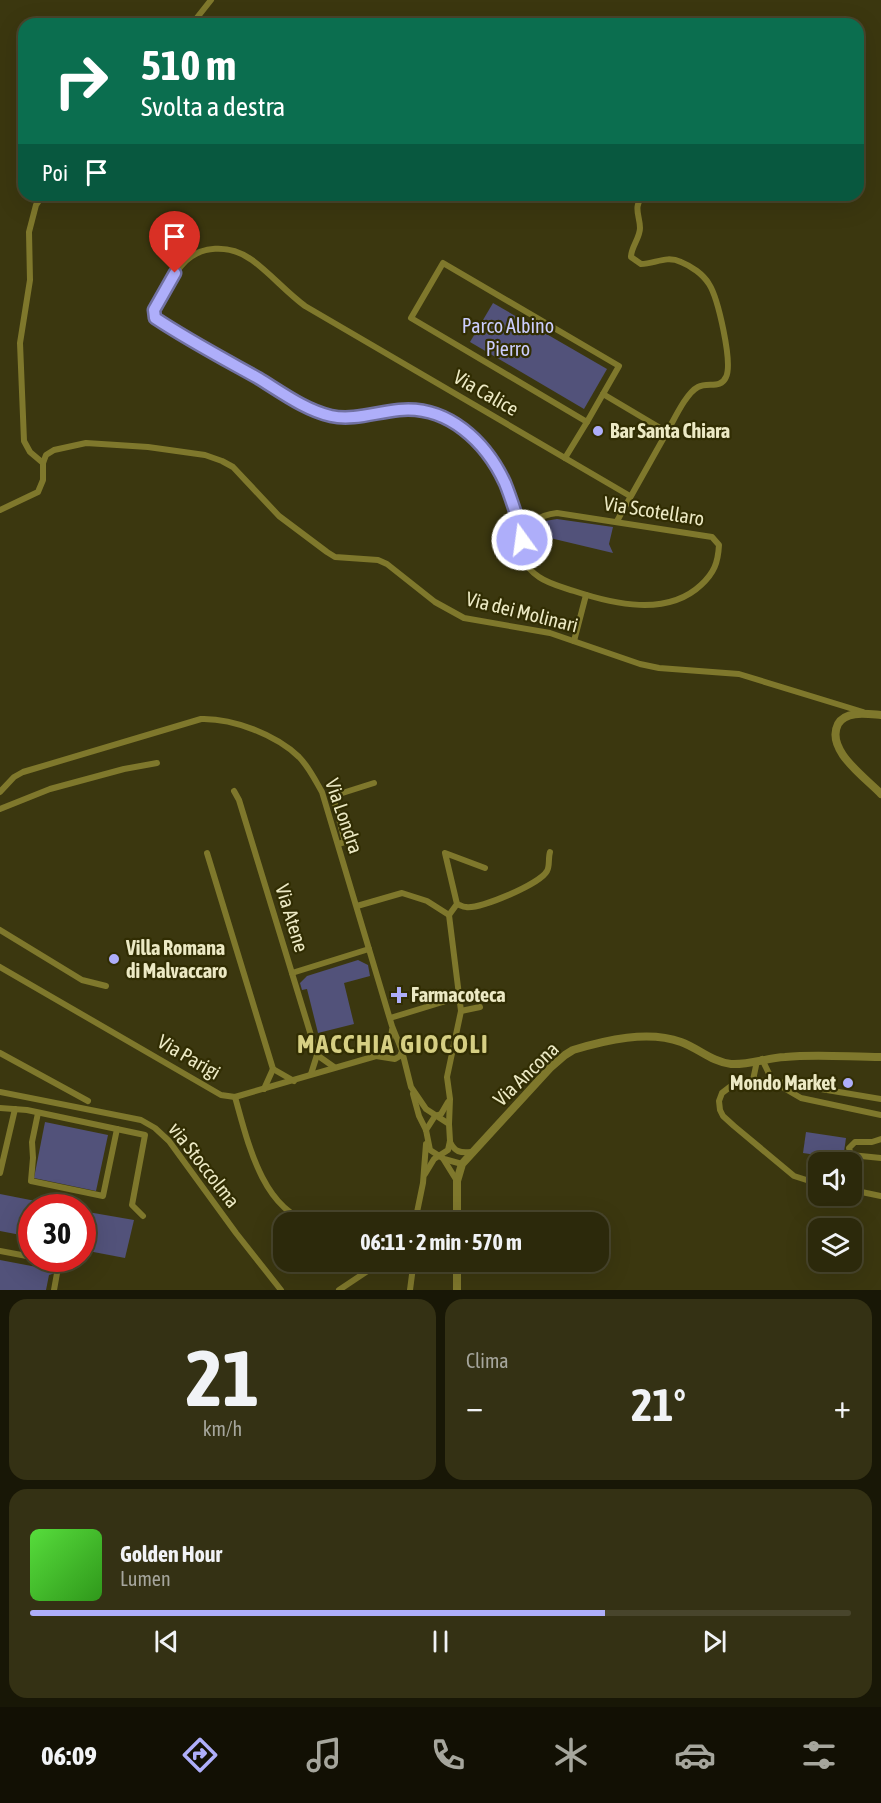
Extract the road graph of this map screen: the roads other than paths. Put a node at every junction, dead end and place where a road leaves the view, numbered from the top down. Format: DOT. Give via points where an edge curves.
graph roads {
  1 [pos="212,0"];
  2 [pos="197,18"];
  3 [pos="39,201"];
  4 [pos="639,201"];
  5 [pos="603,394"];
  6 [pos="587,422"];
  7 [pos="667,432"];
  8 [pos="565,458"];
  9 [pos="43,463"];
  10 [pos="630,496"];
  11 [pos="0,510"];
  12 [pos="617,521"];
  13 [pos="523,535"];
  14 [pos="586,595"];
  15 [pos="574,640"];
  16 [pos="866,713"];
  17 [pos="881,715"];
  18 [pos="157,763"];
  19 [pos="375,783"];
  20 [pos="234,791"];
  21 [pos="0,792"];
  22 [pos="881,794"];
  23 [pos="0,809"];
  24 [pos="338,844"];
  25 [pos="550,852"];
  26 [pos="207,853"];
  27 [pos="485,867"];
  28 [pos="457,904"];
  29 [pos="357,906"];
  30 [pos="449,915"];
  31 [pos="0,930"];
  32 [pos="369,949"];
  33 [pos="0,967"];
  34 [pos="292,973"];
  35 [pos="106,986"];
  36 [pos="459,996"];
  37 [pos="480,1007"];
  38 [pos="461,1011"];
  39 [pos="390,1018"];
  40 [pos="392,1026"];
  41 [pos="388,1044"];
  42 [pos="402,1051"];
  43 [pos="0,1053"];
  44 [pos="317,1055"];
  45 [pos="376,1056"];
  46 [pos="881,1057"];
  47 [pos="391,1058"];
  48 [pos="776,1058"];
  49 [pos="758,1063"];
  50 [pos="334,1067"];
  51 [pos="273,1069"];
  52 [pos="407,1069"];
  53 [pos="770,1072"];
  54 [pos="311,1074"];
  55 [pos="753,1080"];
  56 [pos="295,1081"];
  57 [pos="764,1082"];
  58 [pos="773,1083"];
  59 [pos="801,1086"];
  60 [pos="411,1087"];
  61 [pos="264,1089"];
  62 [pos="0,1092"];
  63 [pos="797,1096"];
  64 [pos="235,1097"];
  65 [pos="450,1099"];
  66 [pos="881,1099"];
  67 [pos="88,1101"];
  68 [pos="0,1108"];
  69 [pos="15,1109"];
  70 [pos="38,1113"];
  71 [pos="881,1115"];
  72 [pos="435,1116"];
  73 [pos="449,1124"];
  74 [pos="117,1129"];
  75 [pos="426,1130"];
  76 [pos="881,1138"];
  77 [pos="427,1140"];
  78 [pos="450,1141"];
  79 [pos="454,1150"];
  80 [pos="471,1152"];
  81 [pos="441,1158"];
  82 [pos="881,1158"];
  83 [pos="462,1164"];
  84 [pos="0,1173"];
  85 [pos="424,1173"];
  86 [pos="808,1180"];
  87 [pos="457,1181"];
  88 [pos="862,1192"];
  89 [pos="881,1196"];
  90 [pos="289,1212"];
  91 [pos="418,1212"];
  92 [pos="456,1212"];
  93 [pos="143,1216"];
  94 [pos="0,1251"];
  95 [pos="18,1254"];
  96 [pos="57,1272"];
  97 [pos="366,1272"];
  98 [pos="411,1272"];
  99 [pos="457,1272"];
  100 [pos="54,1290"];
  101 [pos="281,1290"];
  102 [pos="339,1290"];
  103 [pos="410,1290"];
  104 [pos="457,1290"];
  1 -- 2 [label="street"];
  3 -- 9 [label="street" via="29,232 30,280 20,343 24,441"];
  4 -- 7 [label="street" via="636,209 640,230 631,257 640,264 674,259 703,276 714,294 728,358 725,380 692,392"];
  5 -- 6 [label="street"];
  5 -- 6 [label="street" via="619,366 443,263 411,318"];
  5 -- 7 [label="street"];
  6 -- 8 [label="street"];
  7 -- 10 [label="street"];
  8 -- 10 [label="street, Via Calice"];
  8 -- 13 [label="street, Via Calice" via="292,297 251,259 231,249 199,252 185,261 153,313 155,318 298,402 332,416 359,417 401,410 436,414 453,422 470,433 488,454 505,483"];
  9 -- 11 [label="street" via="38,492"];
  9 -- 15 [label="street, Via dei Molinari" via="54,450 86,443 205,455 240,472 279,516 335,557 387,564 435,602 464,618"];
  10 -- 12 [label="street"];
  12 -- 13 [label="street, Via Scotellaro" via="550,514 531,522"];
  12 -- 14 [label="street, Via Scotellaro" via="712,537 719,545 715,569 698,588 669,603 652,606"];
  13 -- 14 [label="street, Via Scotellaro" via="522,556 531,571 548,582"];
  14 -- 15 [label="street"];
  15 -- 16 [label="street, Via dei Molinari" via="640,664 739,674"];
  16 -- 17 [label="street"];
  16 -- 22 [label="street" via="846,716 840,721 834,740 841,754"];
  18 -- 23 [label="street" via="50,789"];
  19 -- 24 [label="street" via="333,796 345,842"];
  20 -- 34 [label="street, Via Atene"];
  21 -- 24 [label="street, Via Londra" via="14,777 34,768 192,721 218,720 283,745 306,765 321,792"];
  24 -- 29 [label="street, Via Londra"];
  25 -- 28 [label="street" via="548,870 511,895 467,908"];
  26 -- 51 [label="street"];
  27 -- 28 [label="street" via="445,853"];
  28 -- 30 [label="street"];
  29 -- 30 [label="street" via="402,893 415,895"];
  29 -- 32 [label="street, Via Londra"];
  30 -- 36 [label="street"];
  31 -- 35 [label="street" via="82,980"];
  32 -- 34 [label="street"];
  32 -- 39 [label="street, Via Londra"];
  33 -- 64 [label="street, Via Parigi" via="221,1095"];
  34 -- 44 [label="street, Via Atene"];
  36 -- 38 [label="street"];
  36 -- 39 [label="street"];
  37 -- 38 [label="street"];
  38 -- 65 [label="street" via="447,1077"];
  39 -- 40 [label="street, Via Londra"];
  40 -- 41 [label="street"];
  40 -- 42 [label="street, Via Londra"];
  41 -- 45 [label="street"];
  41 -- 47 [label="street"];
  42 -- 47 [label="street" via="400,1056"];
  42 -- 52 [label="street"];
  43 -- 67 [label="street"];
  44 -- 50 [label="street"];
  44 -- 54 [label="street"];
  45 -- 47 [label="street"];
  45 -- 50 [label="street, Via Parigi"];
  46 -- 48 [label="street"];
  47 -- 52 [label="street"];
  48 -- 49 [label="street"];
  48 -- 53 [label="street"];
  49 -- 53 [label="street"];
  49 -- 55 [label="street"];
  49 -- 57 [label="street"];
  49 -- 80 [label="street, Via Ancona" via="719,1062 684,1043 659,1037 573,1050 550,1068"];
  50 -- 54 [label="street, Via Parigi"];
  51 -- 56 [label="street"];
  51 -- 61 [label="street"];
  52 -- 60 [label="street"];
  53 -- 58 [label="street"];
  54 -- 56 [label="street, Via Parigi"];
  55 -- 57 [label="street"];
  55 -- 86 [label="street" via="735,1083 722,1093 719,1101 723,1116 794,1176"];
  56 -- 61 [label="street, Via Parigi"];
  57 -- 58 [label="street"];
  58 -- 59 [label="street"];
  58 -- 63 [label="street"];
  59 -- 63 [label="street"];
  59 -- 66 [label="street"];
  60 -- 72 [label="street"];
  60 -- 75 [label="street"];
  61 -- 64 [label="street, Via Parigi"];
  62 -- 101 [label="street, via Stoccolma" via="141,1120 155,1128"];
  63 -- 71 [label="street"];
  64 -- 90 [label="street" via="265,1182"];
  65 -- 72 [label="street" via="441,1114"];
  65 -- 73 [label="street"];
  68 -- 69 [label="street"];
  69 -- 70 [label="street"];
  69 -- 84 [label="street"];
  70 -- 74 [label="street"];
  70 -- 74 [label="street" via="31,1181 104,1196"];
  72 -- 73 [label="street"];
  72 -- 75 [label="street"];
  73 -- 78 [label="street"];
  74 -- 93 [label="street" via="145,1135 132,1205"];
  75 -- 77 [label="street"];
  76 -- 82 [label="street" via="855,1142 849,1154"];
  77 -- 81 [label="street" via="430,1150"];
  77 -- 85 [label="street"];
  78 -- 79 [label="street"];
  78 -- 81 [label="street"];
  79 -- 80 [label="street"];
  79 -- 83 [label="street"];
  80 -- 83 [label="street, Via Ancona"];
  81 -- 83 [label="street"];
  81 -- 85 [label="street" via="434,1159"];
  81 -- 87 [label="street"];
  83 -- 87 [label="street, Via Ancona"];
  85 -- 91 [label="street"];
  87 -- 92 [label="street, Via Ancona"];
  88 -- 89 [label="street"];
  94 -- 95 [label="street"];
  96 -- 100 [label="street"];
  97 -- 102 [label="street"];
  98 -- 103 [label="street"];
  99 -- 104 [label="street"];
}
